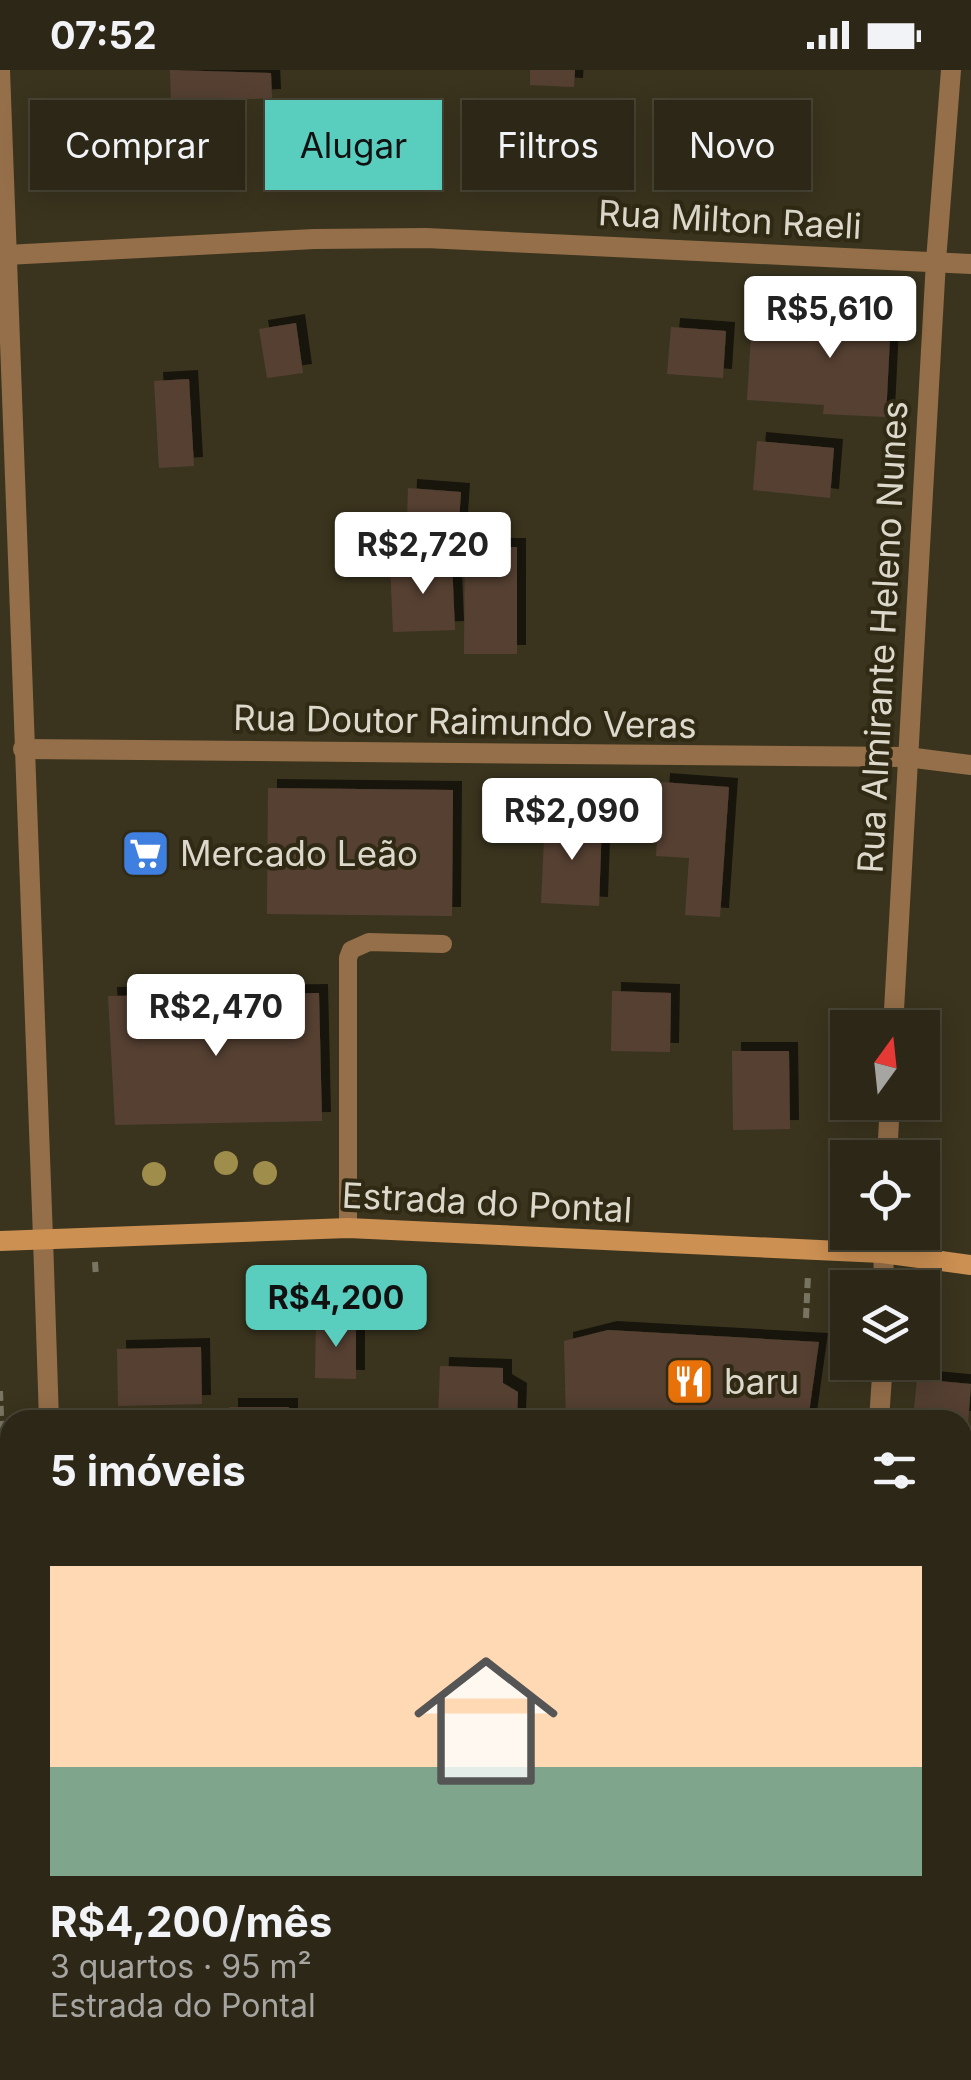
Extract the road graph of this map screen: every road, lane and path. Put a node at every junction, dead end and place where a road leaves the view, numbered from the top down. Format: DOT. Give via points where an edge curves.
graph roads {
  1 [pos="0,70"];
  2 [pos="951,70"];
  3 [pos="6,255"];
  4 [pos="936,261"];
  5 [pos="971,264"];
  6 [pos="23,749"];
  7 [pos="907,757"];
  8 [pos="971,765"];
  9 [pos="444,944"];
  10 [pos="895,1010"];
  11 [pos="348,1228"];
  12 [pos="43,1238"];
  13 [pos="0,1240"];
  14 [pos="830,1248"];
  15 [pos="809,1250"];
  16 [pos="911,1250"];
  17 [pos="971,1265"];
  18 [pos="806,1318"];
  19 [pos="882,1380"];
  20 [pos="49,1410"];
  21 [pos="880,1410"];
  1 -- 3 [label="street"];
  2 -- 4 [label="street, Rua Almirante Heleno Nunes"];
  3 -- 4 [label="street, Rua Milton Raeli" via="426,238"];
  3 -- 6 [label="street"];
  4 -- 5 [label="street, Rua Milton Raeli"];
  4 -- 7 [label="street, Rua Almirante Heleno Nunes"];
  6 -- 7 [label="street, Rua Doutor Raimundo Veras"];
  6 -- 12 [label="street"];
  7 -- 8 [label="street, Rua Doutor Raimundo Veras"];
  7 -- 10 [label="street, Rua Almirante Heleno Nunes"];
  9 -- 11 [label="lane" via="369,942 348,958"];
  11 -- 12 [label="main road, Estrada do Pontal"];
  11 -- 15 [label="main road, Estrada do Pontal"];
  12 -- 13 [label="main road, Estrada do Pontal"];
  12 -- 20 [label="street"];
  14 -- 15 [label="main road, Estrada do Pontal"];
  15 -- 18 [label="path"];
  16 -- 17 [label="main road, Estrada do Pontal"];
  19 -- 21 [label="street"];
}
